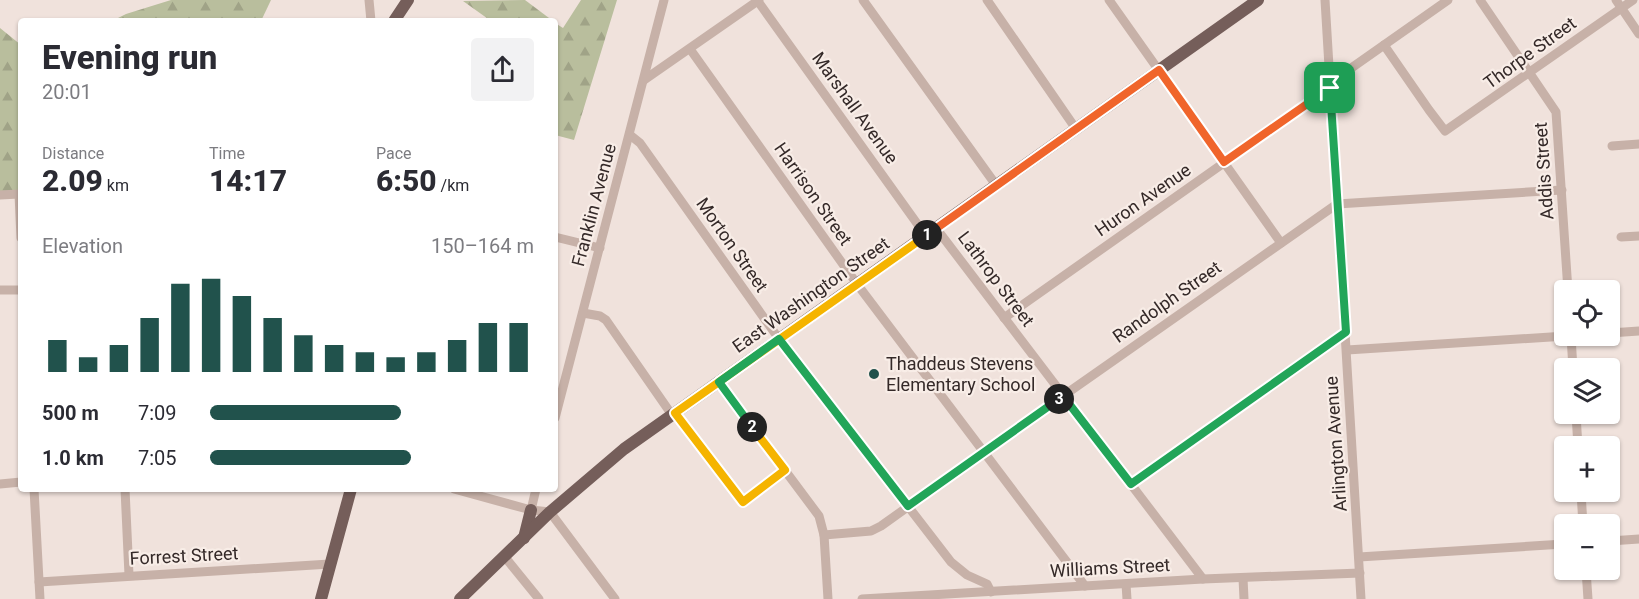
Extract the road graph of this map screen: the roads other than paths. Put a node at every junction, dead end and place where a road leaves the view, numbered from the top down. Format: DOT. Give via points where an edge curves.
graph roads {
  1 [pos="369,0"];
  2 [pos="408,0"];
  3 [pos="664,0"];
  4 [pos="758,0"];
  5 [pos="863,0"];
  6 [pos="987,0"];
  7 [pos="1109,0"];
  8 [pos="1325,0"];
  9 [pos="1448,0"];
  10 [pos="1480,0"];
  11 [pos="1633,0"];
  12 [pos="1254,1"];
  13 [pos="1619,4"];
  14 [pos="371,18"];
  15 [pos="396,18"];
  16 [pos="1639,33"];
  17 [pos="1384,45"];
  18 [pos="690,49"];
  19 [pos="1159,70"];
  20 [pos="1530,73"];
  21 [pos="644,80"];
  22 [pos="1330,86"];
  23 [pos="1076,129"];
  24 [pos="630,135"];
  25 [pos="1639,144"];
  26 [pos="1612,146"];
  27 [pos="1224,162"];
  28 [pos="996,185"];
  29 [pos="1562,190"];
  30 [pos="18,194"];
  31 [pos="0,195"];
  32 [pos="1337,204"];
  33 [pos="931,232"];
  34 [pos="1639,236"];
  35 [pos="1621,237"];
  36 [pos="558,238"];
  37 [pos="1281,243"];
  38 [pos="600,248"];
  39 [pos="1567,280"];
  40 [pos="857,284"];
  41 [pos="0,290"];
  42 [pos="18,290"];
  43 [pos="583,313"];
  44 [pos="1004,318"];
  45 [pos="1639,331"];
  46 [pos="1346,332"];
  47 [pos="1620,332"];
  48 [pos="1554,337"];
  49 [pos="779,339"];
  50 [pos="1347,350"];
  51 [pos="719,382"];
  52 [pos="1063,396"];
  53 [pos="558,407"];
  54 [pos="674,414"];
  55 [pos="984,451"];
  56 [pos="785,470"];
  57 [pos="18,482"];
  58 [pos="0,484"];
  59 [pos="1131,484"];
  60 [pos="34,492"];
  61 [pos="125,492"];
  62 [pos="350,492"];
  63 [pos="465,492"];
  64 [pos="535,492"];
  65 [pos="908,506"];
  66 [pos="531,510"];
  67 [pos="550,512"];
  68 [pos="824,535"];
  69 [pos="524,538"];
  70 [pos="1639,539"];
  71 [pos="1620,540"];
  72 [pos="1554,545"];
  73 [pos="504,556"];
  74 [pos="1359,557"];
  75 [pos="330,564"];
  76 [pos="1360,573"];
  77 [pos="129,575"];
  78 [pos="1243,578"];
  79 [pos="1203,579"];
  80 [pos="1587,580"];
  81 [pos="39,582"];
  82 [pos="1126,584"];
  83 [pos="1085,586"];
  84 [pos="992,592"];
  85 [pos="1012,595"];
  86 [pos="538,598"];
  87 [pos="40,599"];
  88 [pos="321,599"];
  89 [pos="460,599"];
  90 [pos="615,599"];
  91 [pos="828,599"];
  92 [pos="862,599"];
  93 [pos="1127,599"];
  94 [pos="1244,599"];
  95 [pos="1361,599"];
  96 [pos="1588,599"];
  1 -- 14 [label="street"];
  2 -- 15 [label="main road"];
  3 -- 21 [label="street, Franklin Avenue"];
  4 -- 18 [label="street"];
  4 -- 33 [label="street, Marshall Avenue"];
  5 -- 28 [label="street"];
  6 -- 23 [label="street"];
  7 -- 19 [label="street"];
  8 -- 22 [label="street, Arlington Avenue"];
  9 -- 17 [label="street, Huron Avenue"];
  10 -- 20 [label="street, Addis Street"];
  11 -- 13 [label="street, Thorpe Street"];
  12 -- 19 [label="main road, East Washington Street"];
  13 -- 16 [label="street"];
  13 -- 20 [label="street, Thorpe Street"];
  17 -- 20 [label="street, Thorpe Street" via="1445,131"];
  17 -- 22 [label="street, Huron Avenue"];
  18 -- 21 [label="street"];
  18 -- 40 [label="street, Harrison Street"];
  19 -- 23 [label="main road, East Washington Street"];
  19 -- 27 [label="street"];
  20 -- 29 [label="street, Addis Street" via="1558,120"];
  21 -- 24 [label="street, Franklin Avenue"];
  22 -- 27 [label="street, Huron Avenue"];
  22 -- 32 [label="street, Arlington Avenue"];
  23 -- 28 [label="main road, East Washington Street"];
  24 -- 38 [label="street, Franklin Avenue"];
  24 -- 49 [label="street, Morton Street" via="640,143"];
  25 -- 26 [label="street"];
  27 -- 37 [label="street"];
  27 -- 44 [label="street, Huron Avenue"];
  28 -- 33 [label="main road, East Washington Street"];
  29 -- 32 [label="street"];
  29 -- 39 [label="street, Addis Street"];
  30 -- 31 [label="street"];
  32 -- 37 [label="street, Randolph Street"];
  32 -- 46 [label="street, Arlington Avenue"];
  33 -- 40 [label="main road, East Washington Street"];
  33 -- 44 [label="street, Lathrop Street"];
  34 -- 35 [label="street"];
  36 -- 38 [label="street"];
  37 -- 52 [label="street, Randolph Street"];
  38 -- 43 [label="street, Franklin Avenue"];
  40 -- 49 [label="main road, East Washington Street"];
  40 -- 55 [label="street, Harrison Street"];
  41 -- 42 [label="street"];
  43 -- 53 [label="street, Franklin Avenue"];
  43 -- 54 [label="street" via="606,320"];
  44 -- 52 [label="street, Lathrop Street"];
  45 -- 47 [label="street"];
  46 -- 50 [label="street, Arlington Avenue"];
  46 -- 59 [label="street"];
  48 -- 50 [label="street"];
  49 -- 51 [label="main road, East Washington Street"];
  49 -- 65 [label="street, Morton Street"];
  50 -- 74 [label="street, Arlington Avenue"];
  51 -- 54 [label="main road, East Washington Street"];
  51 -- 56 [label="street"];
  52 -- 55 [label="street, Randolph Street"];
  52 -- 59 [label="street, Lathrop Street"];
  54 -- 56 [label="street" via="743,502"];
  54 -- 67 [label="main road, East Washington Street" via="605,464"];
  55 -- 65 [label="street, Randolph Street"];
  55 -- 83 [label="street, Harrison Street"];
  56 -- 68 [label="street" via="819,516"];
  57 -- 58 [label="street"];
  59 -- 79 [label="street, Lathrop Street"];
  60 -- 81 [label="street"];
  61 -- 77 [label="street"];
  62 -- 75 [label="main road"];
  63 -- 66 [label="street"];
  64 -- 66 [label="street"];
  65 -- 68 [label="street, Randolph Street" via="876,529"];
  65 -- 84 [label="street, Morton Street" via="951,562 987,584"];
  66 -- 67 [label="street"];
  66 -- 69 [label="main road"];
  67 -- 69 [label="main road, East Washington Street"];
  67 -- 90 [label="street"];
  68 -- 91 [label="street"];
  69 -- 73 [label="main road, East Washington Street"];
  70 -- 71 [label="street"];
  72 -- 74 [label="street"];
  73 -- 86 [label="street"];
  73 -- 89 [label="main road, East Washington Street"];
  74 -- 76 [label="street, Arlington Avenue"];
  75 -- 77 [label="street, Forrest Street"];
  75 -- 88 [label="main road"];
  76 -- 78 [label="street, Williams Street"];
  76 -- 95 [label="street, Arlington Avenue"];
  77 -- 81 [label="street, Forrest Street"];
  78 -- 79 [label="street, Williams Street"];
  78 -- 94 [label="street"];
  79 -- 82 [label="street, Williams Street"];
  80 -- 96 [label="street"];
  81 -- 87 [label="street"];
  82 -- 83 [label="street, Williams Street"];
  82 -- 93 [label="street"];
  83 -- 85 [label="street, Williams Street"];
  84 -- 85 [label="street, Williams Street"];
  84 -- 92 [label="street, Williams Street"];
}
